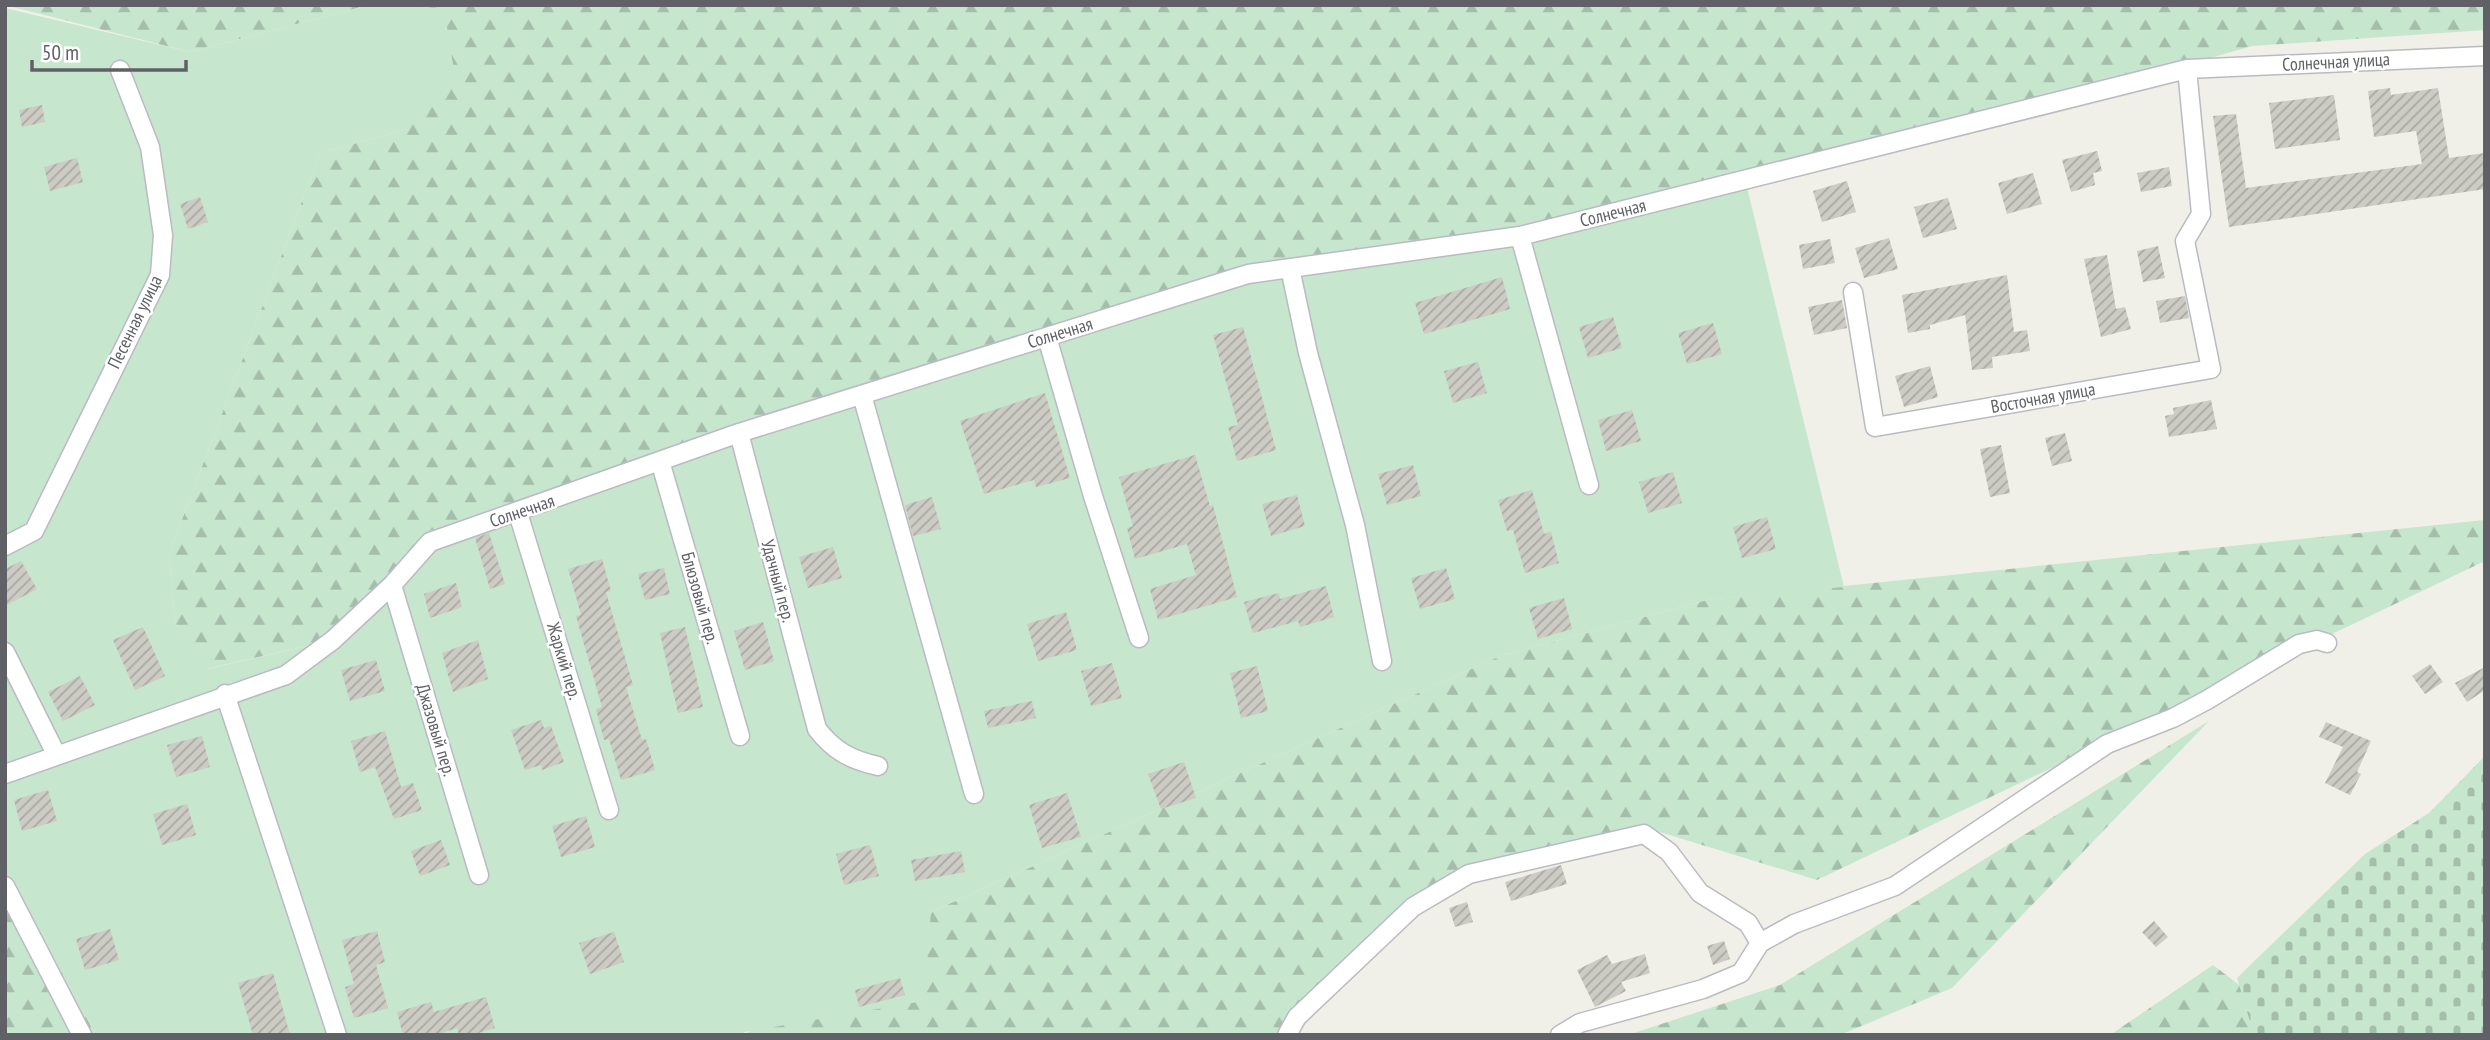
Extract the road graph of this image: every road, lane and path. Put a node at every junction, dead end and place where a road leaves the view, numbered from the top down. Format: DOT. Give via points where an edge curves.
graph roads {
  1 [pos="2485,56"];
  2 [pos="2187,69"];
  3 [pos="120,71"];
  4 [pos="1520,236"];
  5 [pos="1290,268"];
  6 [pos="1853,292"];
  7 [pos="1047,337"];
  8 [pos="862,394"];
  9 [pos="739,433"];
  10 [pos="660,460"];
  11 [pos="1589,485"];
  12 [pos="518,513"];
  13 [pos="5,546"];
  14 [pos="392,584"];
  15 [pos="1139,638"];
  16 [pos="2327,643"];
  17 [pos="5,652"];
  18 [pos="1382,661"];
  19 [pos="225,694"];
  20 [pos="740,736"];
  21 [pos="57,754"];
  22 [pos="878,766"];
  23 [pos="5,774"];
  24 [pos="974,794"];
  25 [pos="609,810"];
  26 [pos="479,875"];
  27 [pos="5,886"];
  28 [pos="1760,943"];
  29 [pos="82,1035"];
  30 [pos="337,1035"];
  31 [pos="1287,1035"];
  32 [pos="1560,1035"];
  1 -- 2 [label="street, Солнечная улица"];
  2 -- 4 [label="street, Солнечная"];
  2 -- 6 [label="street, Восточная улица" via="2201,214 2185,241 2211,369 1875,426"];
  3 -- 13 [label="street, Песенная улица" via="149,148 163,235 160,275 34,531"];
  4 -- 5 [label="street, Солнечная"];
  4 -- 11 [label="street"];
  5 -- 7 [label="street, Солнечная" via="1248,274"];
  5 -- 18 [label="street" via="1355,525"];
  7 -- 8 [label="street, Солнечная"];
  7 -- 15 [label="street"];
  8 -- 9 [label="street, Солнечная"];
  8 -- 24 [label="street"];
  9 -- 10 [label="street, Солнечная"];
  9 -- 22 [label="street, Удачный пер." via="817,729 832,748 855,761"];
  10 -- 12 [label="street, Солнечная"];
  10 -- 20 [label="street, Блюзовый пер."];
  12 -- 14 [label="street, Солнечная" via="430,542"];
  12 -- 25 [label="street, Жаркий пер."];
  14 -- 19 [label="street, Солнечная" via="334,640 286,675"];
  14 -- 26 [label="street, Джазовый пер."];
  16 -- 28 [label="street" via="2299,644 2196,706 2108,744 1895,886 1794,924"];
  17 -- 21 [label="street"];
  19 -- 21 [label="street, Солнечная"];
  19 -- 30 [label="street"];
  21 -- 23 [label="street, Солнечная"];
  27 -- 29 [label="street"];
  28 -- 31 [label="street" via="1748,923 1700,893 1669,852 1644,834 1469,874 1413,907 1297,1017"];
  28 -- 32 [label="street" via="1741,973 1703,989 1580,1023"];
}
